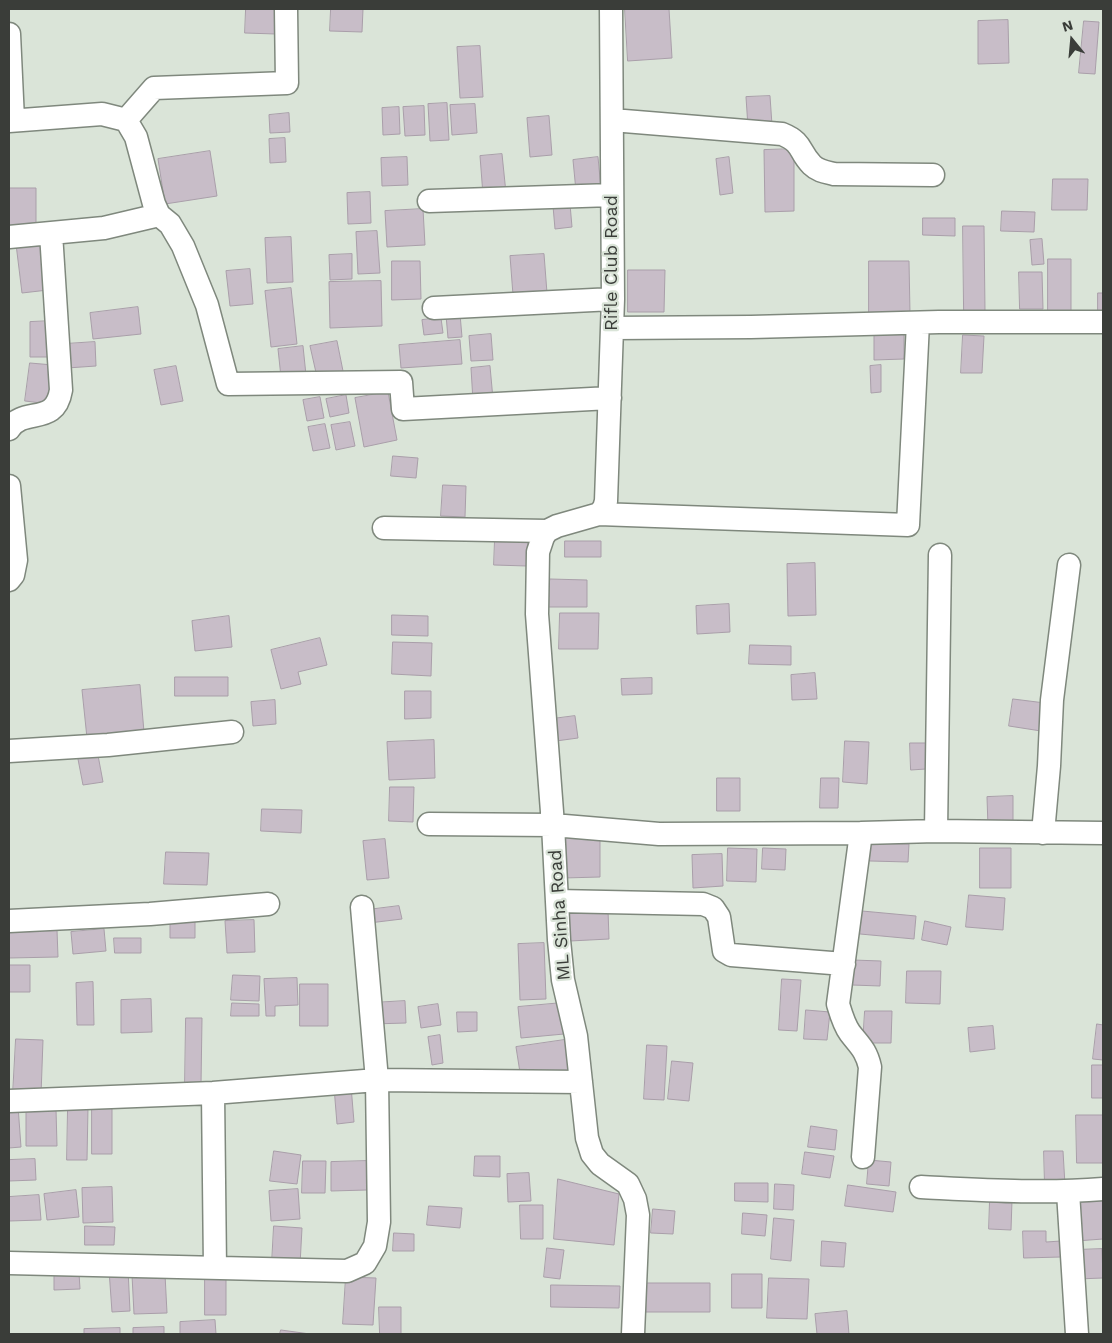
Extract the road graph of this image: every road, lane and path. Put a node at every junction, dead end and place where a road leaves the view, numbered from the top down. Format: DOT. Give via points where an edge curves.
graph roads {
  1 [pos="286,9"];
  2 [pos="611,9"];
  3 [pos="9,34"];
  4 [pos="126,120"];
  5 [pos="612,120"];
  6 [pos="11,121"];
  7 [pos="933,175"];
  8 [pos="612,195"];
  9 [pos="429,201"];
  10 [pos="159,215"];
  11 [pos="51,233"];
  12 [pos="9,237"];
  13 [pos="614,300"];
  14 [pos="434,308"];
  15 [pos="918,322"];
  16 [pos="1103,322"];
  17 [pos="613,328"];
  18 [pos="610,398"];
  19 [pos="9,430"];
  20 [pos="9,486"];
  21 [pos="599,514"];
  22 [pos="384,528"];
  23 [pos="547,532"];
  24 [pos="940,555"];
  25 [pos="1069,565"];
  26 [pos="9,580"];
  27 [pos="232,732"];
  28 [pos="9,751"];
  29 [pos="429,824"];
  30 [pos="553,825"];
  31 [pos="936,831"];
  32 [pos="861,833"];
  33 [pos="1044,833"];
  34 [pos="1103,833"];
  35 [pos="557,901"];
  36 [pos="268,904"];
  37 [pos="362,907"];
  38 [pos="9,921"];
  39 [pos="844,964"];
  40 [pos="377,1080"];
  41 [pos="581,1082"];
  42 [pos="213,1093"];
  43 [pos="9,1100"];
  44 [pos="864,1157"];
  45 [pos="921,1187"];
  46 [pos="1103,1189"];
  47 [pos="1068,1192"];
  48 [pos="9,1263"];
  49 [pos="215,1268"];
  50 [pos="633,1334"];
  51 [pos="1078,1334"];
  1 -- 4 [label="street" via="287,83 154,88"];
  2 -- 5 [label="street, Rifle Club Road"];
  3 -- 6 [label="street"];
  4 -- 6 [label="street" via="102,114"];
  4 -- 10 [label="street" via="136,137"];
  5 -- 7 [label="street" via="782,134 795,139 812,165 834,174"];
  5 -- 8 [label="street, Rifle Club Road"];
  8 -- 9 [label="street"];
  8 -- 13 [label="street, Rifle Club Road"];
  10 -- 11 [label="street" via="104,228"];
  10 -- 18 [label="street" via="170,224 183,246 206,305 228,384 401,382 403,409"];
  11 -- 12 [label="street"];
  11 -- 19 [label="street" via="59,400 55,408 16,421"];
  13 -- 14 [label="street"];
  13 -- 17 [label="street, Rifle Club Road"];
  15 -- 16 [label="street"];
  15 -- 17 [label="street"];
  15 -- 21 [label="street" via="908,525"];
  17 -- 18 [label="street, Rifle Club Road"];
  18 -- 21 [label="street, Rifle Club Road" via="606,501"];
  20 -- 26 [label="street" via="16,560"];
  21 -- 23 [label="street"];
  22 -- 23 [label="street"];
  23 -- 30 [label="street, ML Sinha Road" via="538,552 537,614"];
  24 -- 31 [label="street"];
  25 -- 33 [label="street" via="1052,700"];
  27 -- 28 [label="street"];
  29 -- 30 [label="street"];
  30 -- 32 [label="street" via="659,834"];
  30 -- 35 [label="street, ML Sinha Road"];
  31 -- 32 [label="street"];
  31 -- 33 [label="street"];
  32 -- 39 [label="street"];
  33 -- 34 [label="street"];
  35 -- 39 [label="street" via="702,904 714,908 719,916 724,951 731,955"];
  35 -- 41 [label="street, ML Sinha Road" via="563,980 576,1036"];
  36 -- 38 [label="street"];
  37 -- 40 [label="street"];
  39 -- 44 [label="street" via="838,1004 849,1032 867,1054 870,1067"];
  40 -- 41 [label="street"];
  40 -- 42 [label="street"];
  40 -- 49 [label="street" via="379,1222 376,1246 366,1263 347,1271"];
  41 -- 50 [label="street, ML Sinha Road" via="587,1138 592,1154 600,1164 628,1184 635,1199 638,1215"];
  42 -- 43 [label="street"];
  42 -- 49 [label="street"];
  45 -- 47 [label="street"];
  46 -- 47 [label="street"];
  47 -- 51 [label="street"];
  48 -- 49 [label="street"];
}
